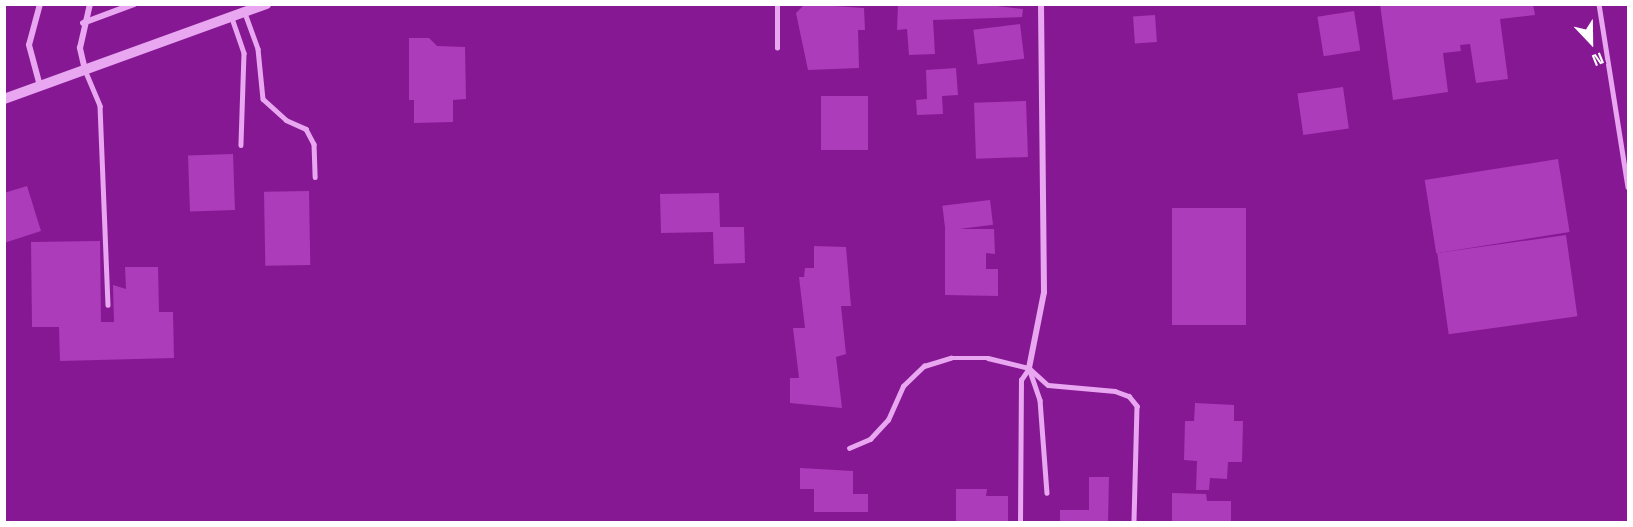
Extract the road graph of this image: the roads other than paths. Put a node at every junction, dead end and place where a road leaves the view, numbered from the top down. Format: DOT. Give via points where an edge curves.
graph roads {
  1 [pos="40,4"];
  2 [pos="90,4"];
  3 [pos="134,4"];
  4 [pos="266,4"];
  5 [pos="777,4"];
  6 [pos="1041,4"];
  7 [pos="1599,4"];
  8 [pos="244,12"];
  9 [pos="231,17"];
  10 [pos="83,23"];
  11 [pos="777,48"];
  12 [pos="85,70"];
  13 [pos="40,86"];
  14 [pos="4,99"];
  15 [pos="241,146"];
  16 [pos="315,177"];
  17 [pos="1629,187"];
  18 [pos="108,304"];
  19 [pos="1029,368"];
  20 [pos="849,448"];
  21 [pos="1047,493"];
  22 [pos="1020,522"];
  23 [pos="1134,522"];
  1 -- 13 [label="street" via="29,45"];
  2 -- 10 [label="street"];
  3 -- 10 [label="street"];
  4 -- 8 [label="street"];
  5 -- 11 [label="lane"];
  6 -- 19 [label="street" via="1044,292"];
  7 -- 17 [label="lane"];
  8 -- 9 [label="street"];
  8 -- 16 [label="lane" via="258,49 263,99 286,120 306,129 314,144"];
  9 -- 12 [label="street"];
  9 -- 15 [label="lane" via="244,53"];
  10 -- 12 [label="street" via="80,48"];
  12 -- 13 [label="street"];
  12 -- 18 [label="lane" via="100,106"];
  13 -- 14 [label="street"];
  19 -- 20 [label="lane" via="988,358 951,358 924,366 903,386 888,420 870,439"];
  19 -- 21 [label="lane" via="1040,400"];
  19 -- 22 [label="lane" via="1021,380"];
  19 -- 23 [label="lane" via="1048,385 1115,391 1129,396 1137,406"];
}
